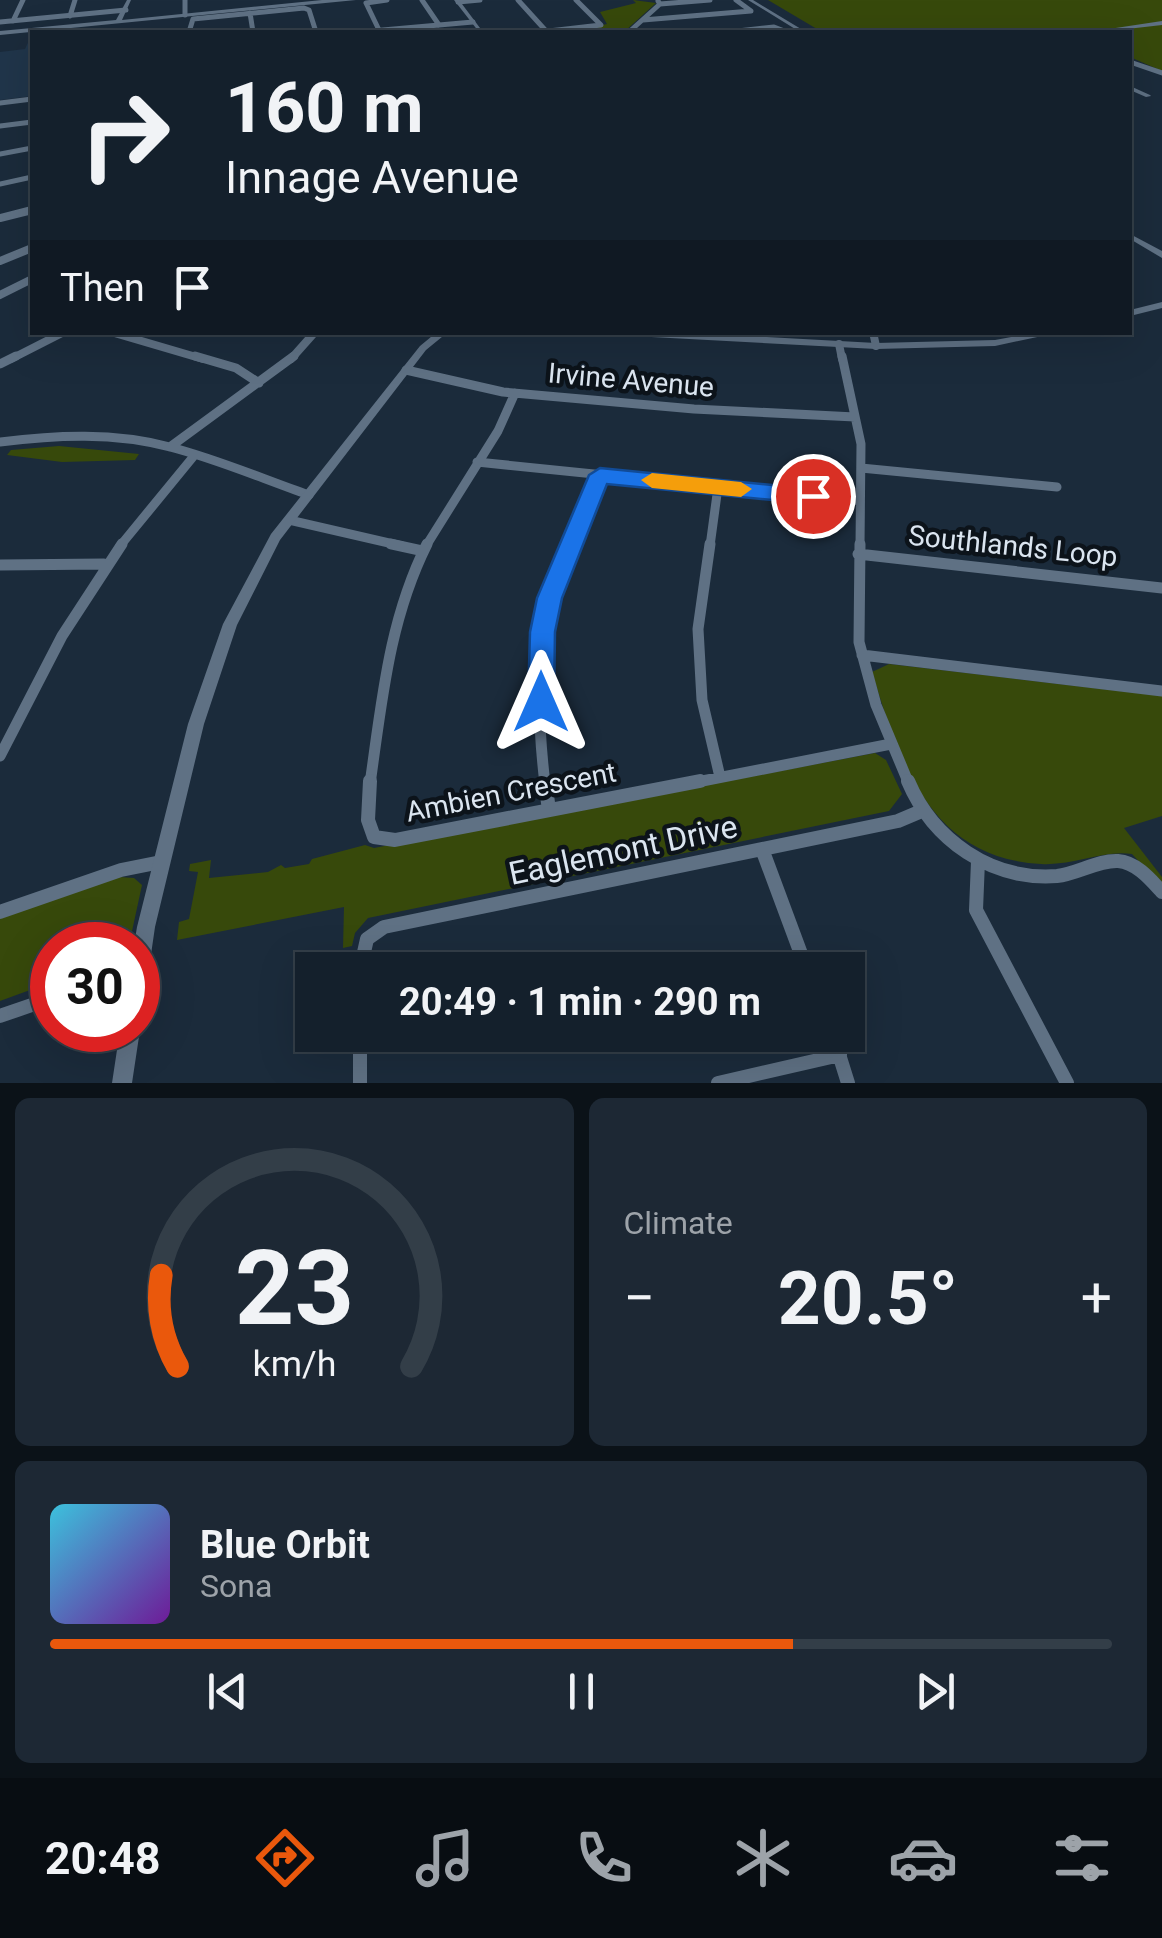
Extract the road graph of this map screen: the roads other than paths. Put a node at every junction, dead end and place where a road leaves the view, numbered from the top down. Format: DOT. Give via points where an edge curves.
graph roads {
  1 [pos="23,0"];
  2 [pos="75,0"];
  3 [pos="129,0"];
  4 [pos="185,0"];
  5 [pos="337,0"];
  6 [pos="354,0"];
  7 [pos="387,0"];
  8 [pos="422,0"];
  9 [pos="480,0"];
  10 [pos="518,0"];
  11 [pos="576,0"];
  12 [pos="710,0"];
  13 [pos="736,0"];
  14 [pos="750,0"];
  15 [pos="457,1"];
  16 [pos="658,2"];
  17 [pos="126,10"];
  18 [pos="250,14"];
  19 [pos="185,15"];
  20 [pos="70,16"];
  21 [pos="643,20"];
  22 [pos="13,21"];
  23 [pos="0,22"];
  24 [pos="473,22"];
  25 [pos="125,23"];
  26 [pos="1162,23"];
  27 [pos="439,26"];
  28 [pos="30,30"];
  29 [pos="33,30"];
  30 [pos="189,30"];
  31 [pos="253,30"];
  32 [pos="315,30"];
  33 [pos="379,30"];
  34 [pos="416,30"];
  35 [pos="480,30"];
  36 [pos="545,30"];
  37 [pos="560,30"];
  38 [pos="631,30"];
  39 [pos="752,30"];
  40 [pos="780,30"];
  41 [pos="800,30"];
  42 [pos="1108,30"];
  43 [pos="0,33"];
  44 [pos="1132,63"];
  45 [pos="1162,73"];
  46 [pos="1132,89"];
  47 [pos="1148,96"];
  48 [pos="30,99"];
  49 [pos="0,103"];
  50 [pos="30,122"];
  51 [pos="0,126"];
  52 [pos="30,148"];
  53 [pos="0,154"];
  54 [pos="30,177"];
  55 [pos="0,184"];
  56 [pos="30,210"];
  57 [pos="0,218"];
  58 [pos="1132,237"];
  59 [pos="30,249"];
  60 [pos="1162,255"];
  61 [pos="0,261"];
  62 [pos="30,283"];
  63 [pos="0,294"];
  64 [pos="1162,308"];
  65 [pos="1132,316"];
  66 [pos="58,335"];
  67 [pos="121,335"];
  68 [pos="312,335"];
  69 [pos="427,335"];
  70 [pos="440,335"];
  71 [pos="693,335"];
  72 [pos="874,335"];
  73 [pos="1042,335"];
  74 [pos="766,337"];
  75 [pos="839,344"];
  76 [pos="876,346"];
  77 [pos="422,348"];
  78 [pos="0,364"];
  79 [pos="406,370"];
  80 [pos="259,383"];
  81 [pos="516,393"];
  82 [pos="855,417"];
  83 [pos="0,442"];
  84 [pos="170,447"];
  85 [pos="193,458"];
  86 [pos="476,462"];
  87 [pos="861,468"];
  88 [pos="600,475"];
  89 [pos="718,487"];
  90 [pos="1057,487"];
  91 [pos="309,495"];
  92 [pos="860,501"];
  93 [pos="289,520"];
  94 [pos="423,551"];
  95 [pos="858,554"];
  96 [pos="104,564"];
  97 [pos="0,565"];
  98 [pos="1162,588"];
  99 [pos="862,656"];
  100 [pos="1162,692"];
  101 [pos="892,744"];
  102 [pos="0,756"];
  103 [pos="720,777"];
  104 [pos="549,810"];
  105 [pos="924,810"];
  106 [pos="762,849"];
  107 [pos="161,862"];
  108 [pos="978,862"];
  109 [pos="1162,892"];
  110 [pos="0,912"];
  111 [pos="149,922"];
  112 [pos="364,952"];
  113 [pos="800,952"];
  114 [pos="30,1006"];
  115 [pos="0,1016"];
  116 [pos="127,1052"];
  117 [pos="360,1052"];
  118 [pos="839,1052"];
  119 [pos="840,1055"];
  120 [pos="122,1083"];
  121 [pos="360,1083"];
  122 [pos="718,1083"];
  123 [pos="848,1083"];
  124 [pos="1066,1083"];
  1 -- 22 [label="street"];
  2 -- 20 [label="street"];
  3 -- 17 [label="street"];
  4 -- 19 [label="street"];
  5 -- 19 [label="street"];
  6 -- 25 [label="street"];
  7 -- 33 [label="street" via="366,4"];
  8 -- 27 [label="street"];
  9 -- 15 [label="street"];
  10 -- 36 [label="street"];
  11 -- 37 [label="street" via="601,24"];
  12 -- 16 [label="street"];
  13 -- 21 [label="street" via="752,11"];
  14 -- 41 [label="street"];
  15 -- 24 [label="street"];
  16 -- 21 [label="street"];
  17 -- 20 [label="street"];
  17 -- 25 [label="street"];
  17 -- 25 [label="street"];
  18 -- 30 [label="street" via="191,20"];
  18 -- 31 [label="street"];
  18 -- 32 [label="street" via="306,9"];
  19 -- 25 [label="street"];
  20 -- 22 [label="street"];
  21 -- 38 [label="street"];
  22 -- 23 [label="street"];
  24 -- 27 [label="street"];
  24 -- 35 [label="street"];
  25 -- 29 [label="street"];
  26 -- 42 [label="street"];
  27 -- 34 [label="street"];
  28 -- 43 [label="street"];
  33 -- 34 [label="street"];
  39 -- 40 [label="street"];
  44 -- 45 [label="street"];
  46 -- 47 [label="street"];
  48 -- 49 [label="street"];
  50 -- 51 [label="street"];
  52 -- 53 [label="street"];
  54 -- 55 [label="street"];
  56 -- 57 [label="street"];
  58 -- 60 [label="street"];
  59 -- 61 [label="street"];
  62 -- 63 [label="street"];
  64 -- 65 [label="street"];
  66 -- 78 [label="street"];
  67 -- 80 [label="street" via="236,368"];
  68 -- 80 [label="street"];
  69 -- 77 [label="street"];
  70 -- 77 [label="street"];
  71 -- 74 [label="street"];
  72 -- 76 [label="street"];
  73 -- 76 [label="street" via="995,344"];
  74 -- 75 [label="street"];
  75 -- 76 [label="street"];
  75 -- 82 [label="street"];
  77 -- 79 [label="street"];
  79 -- 81 [label="street, Irvine Avenue"];
  79 -- 91 [label="street"];
  80 -- 84 [label="street"];
  81 -- 82 [label="street, Irvine Avenue"];
  81 -- 86 [label="street, Ambien Crescent"];
  82 -- 87 [label="street"];
  83 -- 84 [label="street" via="108,436"];
  84 -- 85 [label="street"];
  85 -- 91 [label="street"];
  85 -- 96 [label="street"];
  86 -- 88 [label="street"];
  86 -- 94 [label="street, Ambien Crescent"];
  87 -- 90 [label="street"];
  87 -- 92 [label="street"];
  88 -- 89 [label="street"];
  88 -- 104 [label="street" via="554,585 542,632"];
  89 -- 92 [label="street"];
  89 -- 103 [label="street" via="698,629 702,700"];
  91 -- 93 [label="street"];
  92 -- 95 [label="street"];
  93 -- 94 [label="street"];
  93 -- 107 [label="street" via="230,624"];
  94 -- 104 [label="street, Ambien Crescent" via="386,662 370,831 395,840"];
  95 -- 98 [label="street, Southlands Loop"];
  95 -- 99 [label="street"];
  96 -- 97 [label="street"];
  96 -- 102 [label="street"];
  99 -- 100 [label="street"];
  99 -- 101 [label="street"];
  101 -- 103 [label="street, Ambien Crescent"];
  101 -- 105 [label="street"];
  103 -- 104 [label="street, Ambien Crescent"];
  105 -- 106 [label="street, Eaglemont Drive"];
  105 -- 108 [label="street"];
  106 -- 112 [label="street, Eaglemont Drive" via="384,928 367,939"];
  106 -- 113 [label="street"];
  107 -- 110 [label="street"];
  107 -- 111 [label="street"];
  108 -- 109 [label="street" via="1056,876 1119,860"];
  108 -- 124 [label="street" via="976,910"];
  114 -- 115 [label="street"];
  116 -- 120 [label="street"];
  117 -- 121 [label="street"];
  118 -- 119 [label="street"];
  119 -- 122 [label="street"];
  119 -- 123 [label="street"];
}
